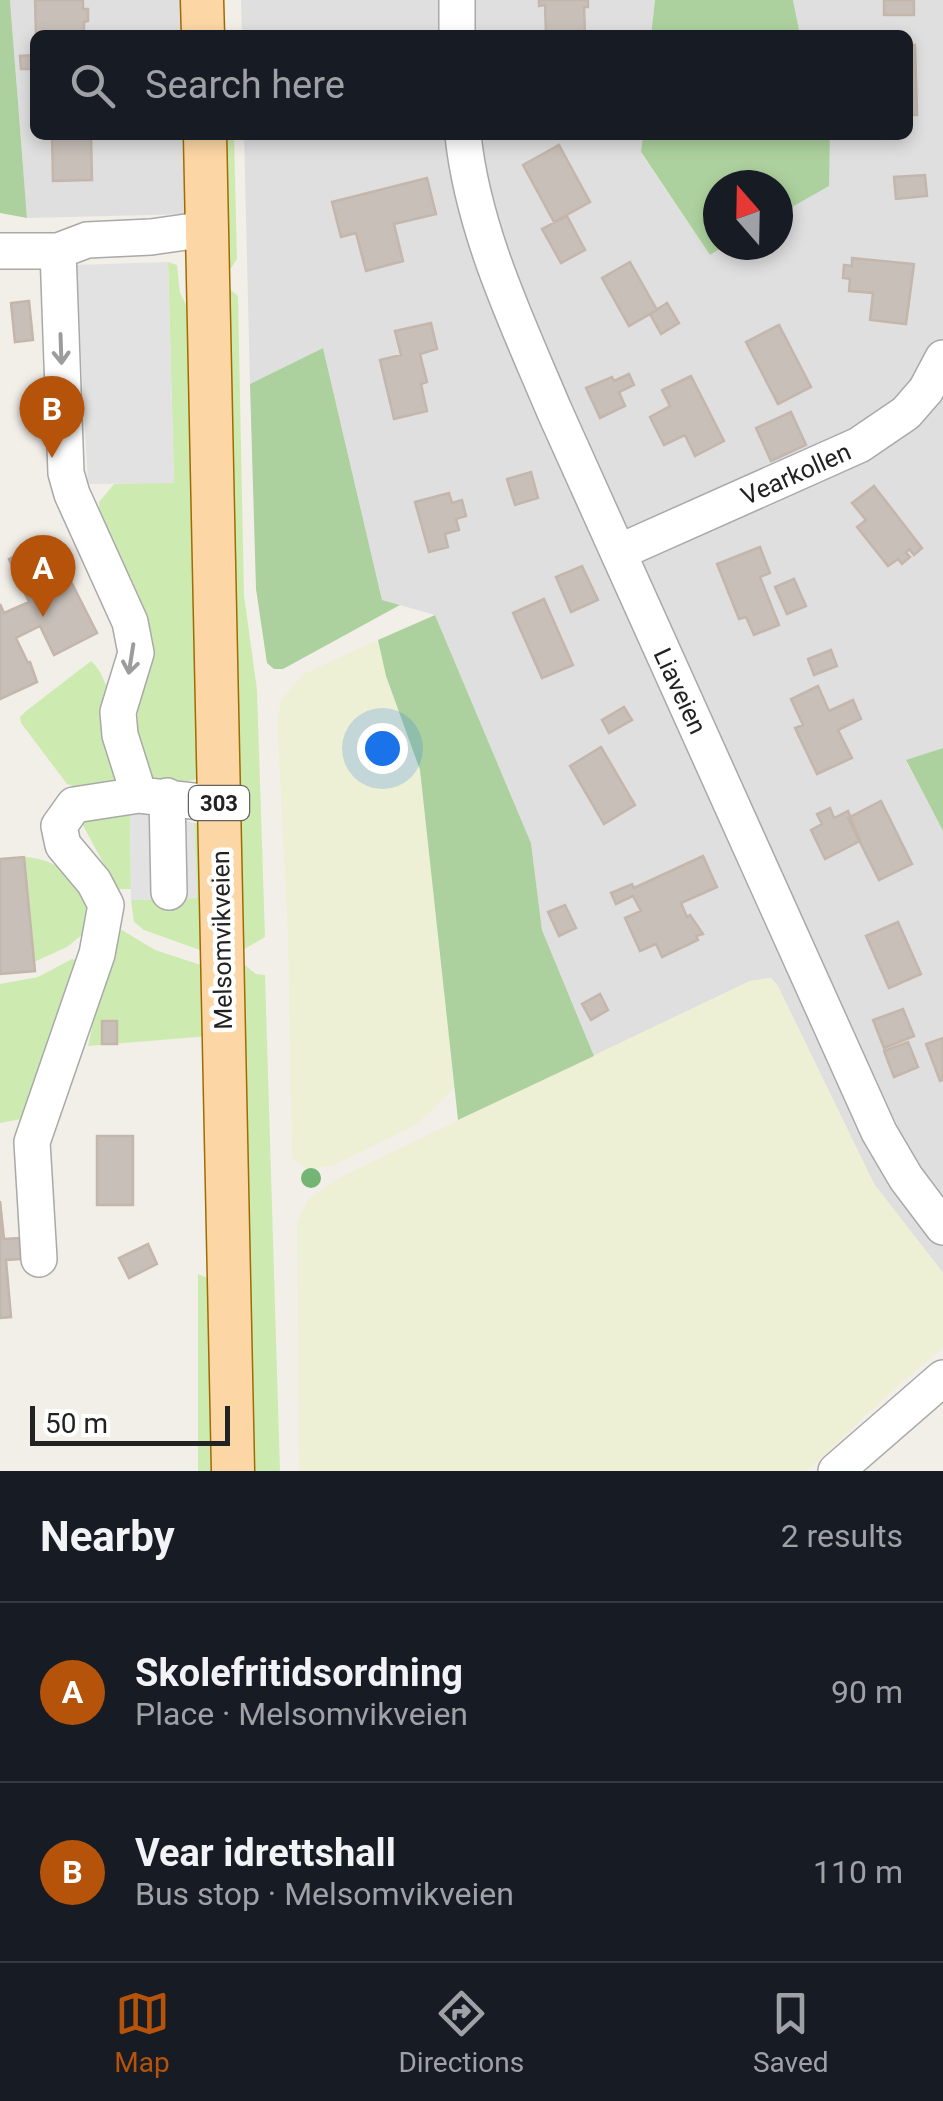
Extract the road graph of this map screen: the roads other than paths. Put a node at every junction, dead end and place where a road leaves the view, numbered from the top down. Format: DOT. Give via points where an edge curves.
graph roads {
  1 [pos="202,0"];
  2 [pos="457,0"];
  3 [pos="203,30"];
  4 [pos="458,30"];
  5 [pos="205,140"];
  6 [pos="464,140"];
  7 [pos="208,228"];
  8 [pos="0,251"];
  9 [pos="58,251"];
  10 [pos="943,358"];
  11 [pos="619,552"];
  12 [pos="153,796"];
  13 [pos="219,804"];
  14 [pos="168,892"];
  15 [pos="943,1228"];
  16 [pos="39,1259"];
  17 [pos="943,1378"];
  18 [pos="234,1471"];
  19 [pos="836,1471"];
  1 -- 3 [label="main road"];
  2 -- 4 [label="street"];
  5 -- 7 [label="main road, Melsomvikveien / 303"];
  6 -- 11 [label="street, Liaveien" via="474,198 504,292"];
  7 -- 9 [label="street" via="87,240"];
  7 -- 13 [label="main road, Melsomvikveien / 303"];
  8 -- 9 [label="street"];
  9 -- 12 [label="street, one-way" via="66,472 130,622 136,652 118,712 120,735"];
  10 -- 11 [label="street, Vearkollen" via="906,412 859,446"];
  11 -- 15 [label="street, Liaveien" via="880,1132"];
  12 -- 13 [label="street"];
  12 -- 14 [label="street"];
  12 -- 16 [label="street" via="82,802 67,810 59,826 63,845 106,905 97,954 32,1142"];
  13 -- 18 [label="main road, Melsomvikveien / 303"];
  17 -- 19 [label="street"];
}
